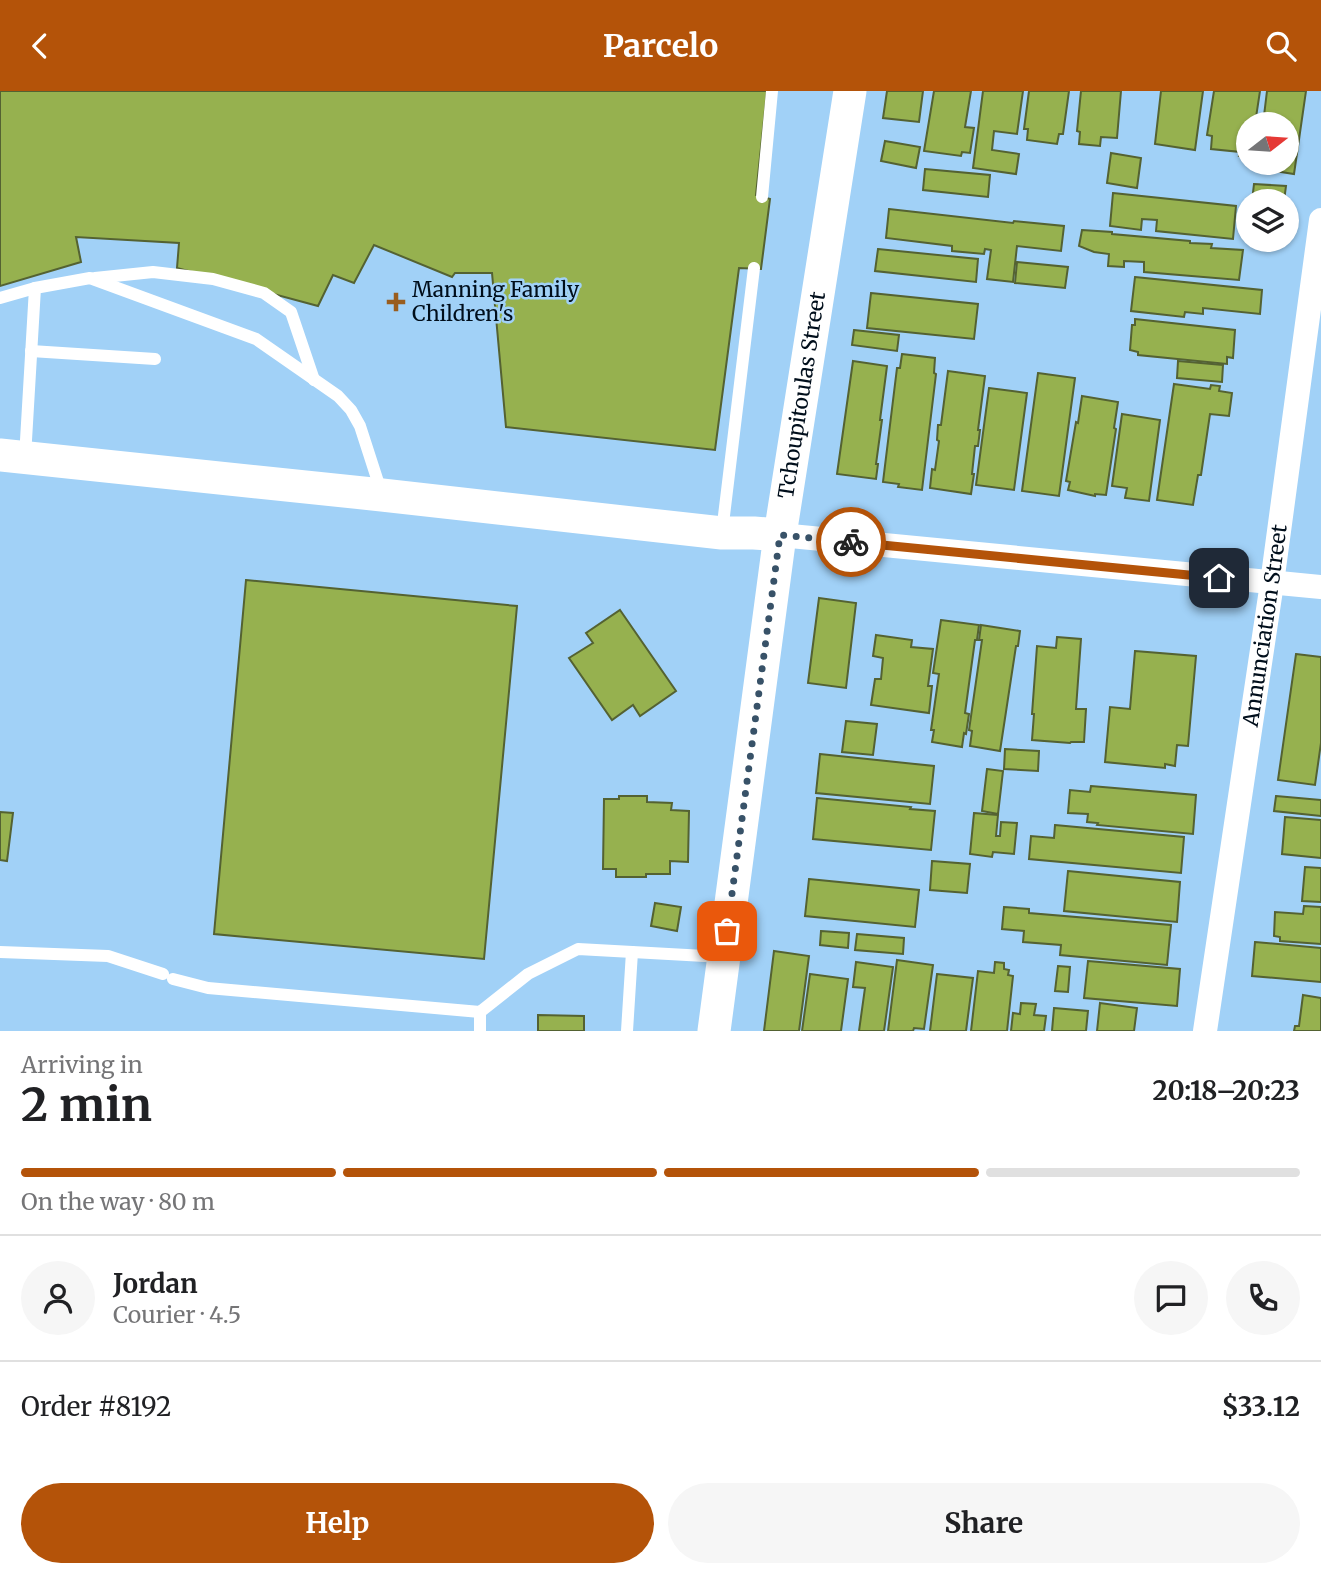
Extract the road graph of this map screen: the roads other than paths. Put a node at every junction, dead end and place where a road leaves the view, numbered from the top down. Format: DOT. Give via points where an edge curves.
graph roads {
  1 [pos="772,91"];
  2 [pos="850,91"];
  3 [pos="762,197"];
  4 [pos="1321,220"];
  5 [pos="754,268"];
  6 [pos="90,278"];
  7 [pos="35,288"];
  8 [pos="0,298"];
  9 [pos="31,351"];
  10 [pos="155,359"];
  11 [pos="315,380"];
  12 [pos="13,456"];
  13 [pos="382,495"];
  14 [pos="722,533"];
  15 [pos="780,535"];
  16 [pos="1272,583"];
  17 [pos="1321,587"];
  18 [pos="0,951"];
  19 [pos="632,952"];
  20 [pos="724,957"];
  21 [pos="480,1012"];
  22 [pos="480,1031"];
  23 [pos="627,1031"];
  24 [pos="714,1031"];
  25 [pos="1205,1031"];
  1 -- 3 [label="lane"];
  2 -- 15 [label="street, Tchoupitoulas Street"];
  4 -- 16 [label="street, Annunciation Street"];
  5 -- 14 [label="lane"];
  6 -- 7 [label="lane"];
  6 -- 11 [label="lane" via="256,339"];
  6 -- 11 [label="lane" via="153,272 213,279 264,293 291,312"];
  7 -- 8 [label="lane"];
  7 -- 9 [label="lane"];
  9 -- 10 [label="lane"];
  9 -- 12 [label="lane"];
  11 -- 13 [label="lane" via="351,410"];
  12 -- 13 [label="street"];
  13 -- 14 [label="street"];
  14 -- 15 [label="street"];
  15 -- 16 [label="street"];
  15 -- 20 [label="street, Tchoupitoulas Street"];
  16 -- 17 [label="street"];
  16 -- 25 [label="street, Annunciation Street"];
  18 -- 21 [label="lane" via="108,956 208,988"];
  19 -- 20 [label="lane"];
  19 -- 21 [label="lane" via="578,949 528,974"];
  19 -- 23 [label="lane"];
  20 -- 24 [label="street, Tchoupitoulas Street"];
  21 -- 22 [label="lane"];
}
